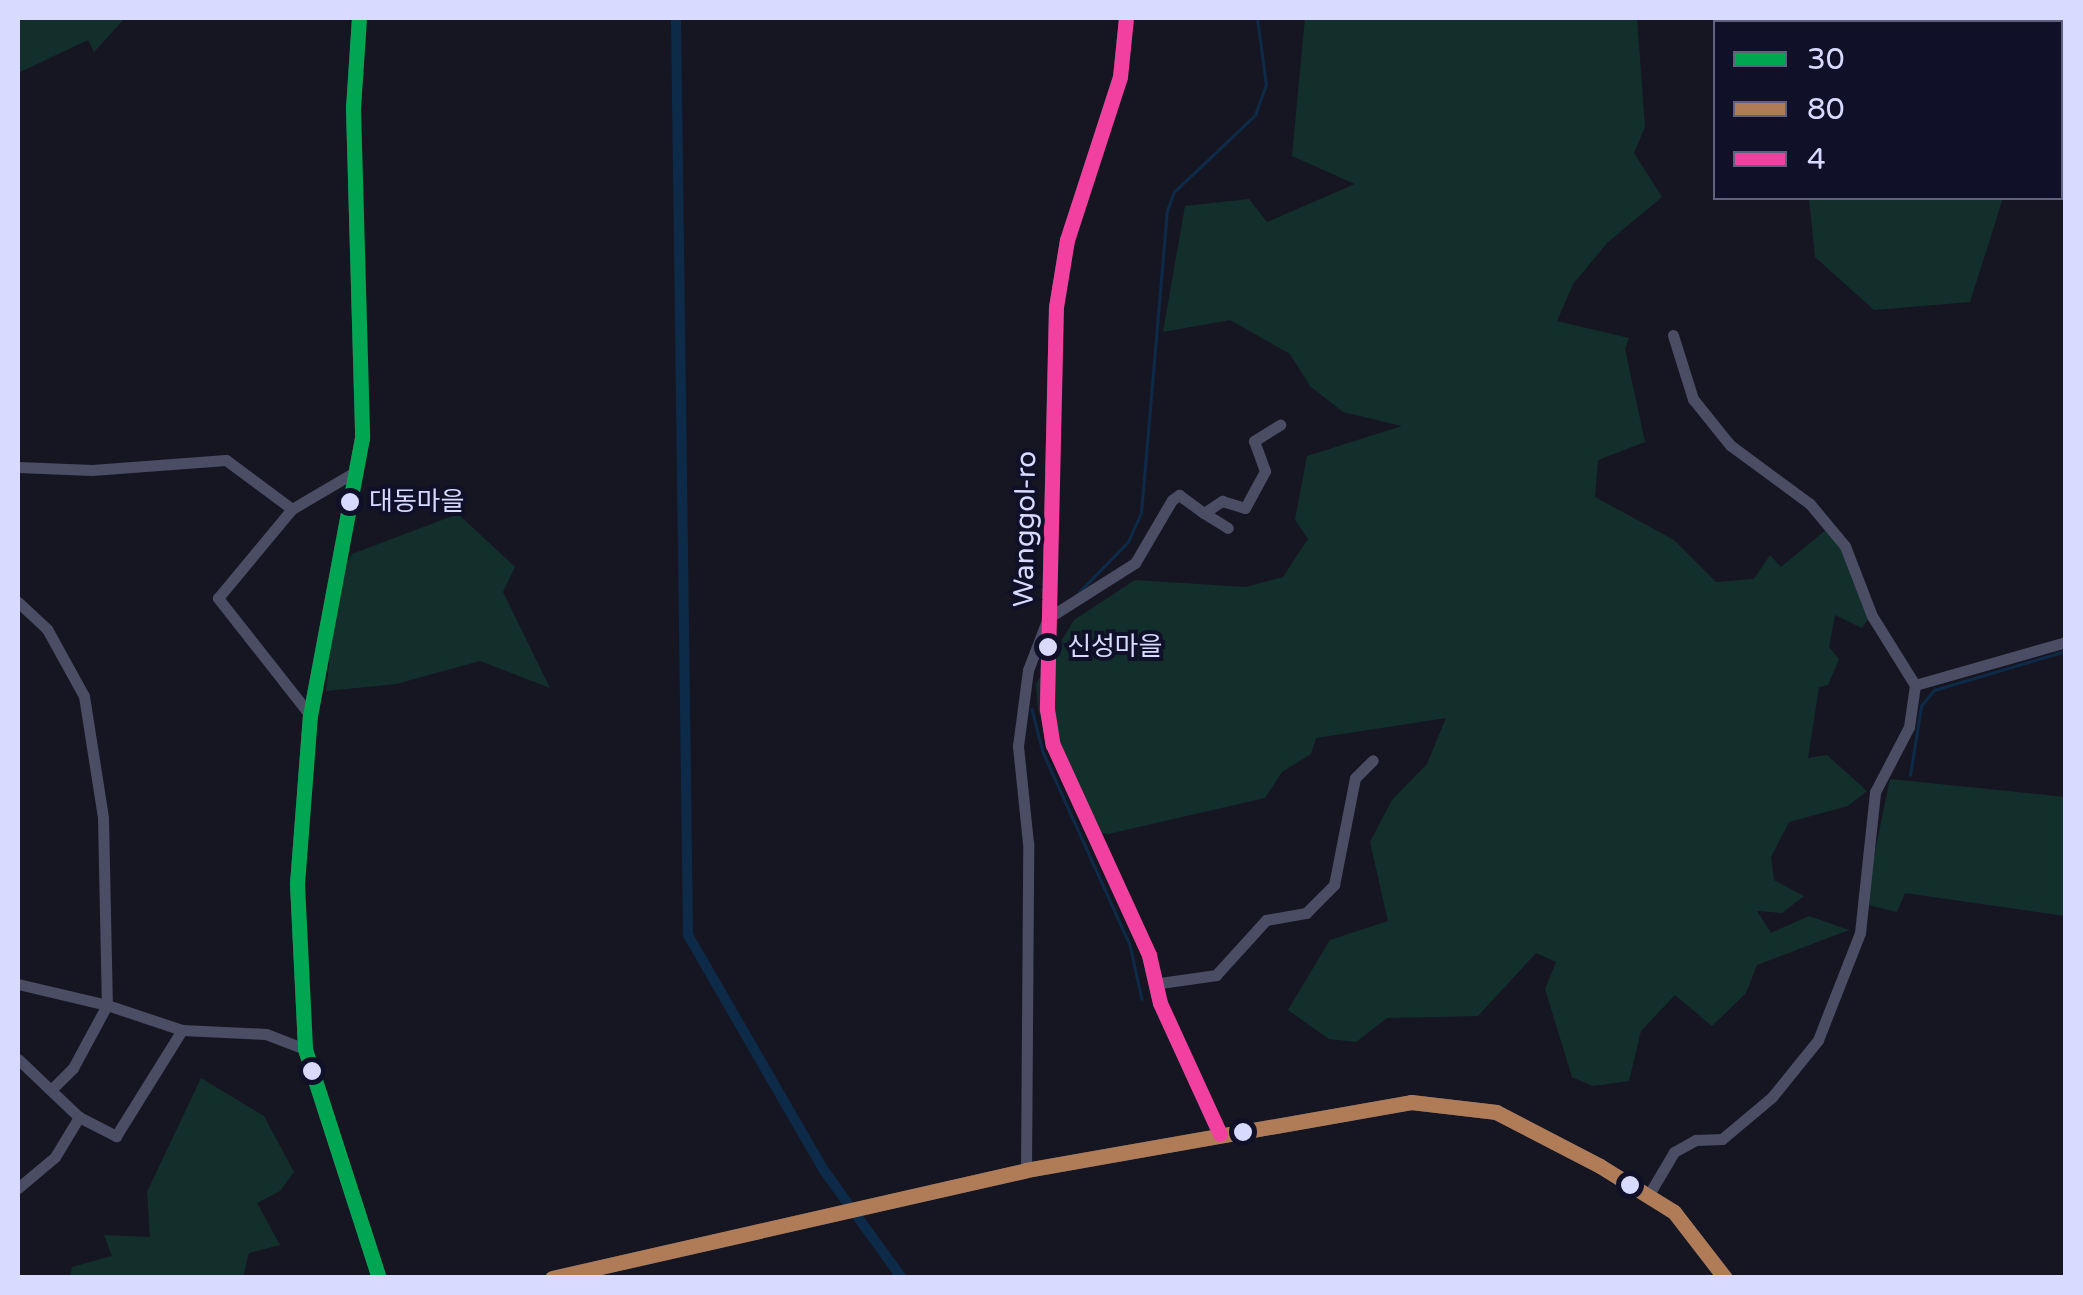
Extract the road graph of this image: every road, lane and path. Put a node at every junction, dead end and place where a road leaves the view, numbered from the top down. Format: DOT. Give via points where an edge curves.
graph roads {
  1 [pos="358,18"];
  2 [pos="1126,18"];
  3 [pos="1674,335"];
  4 [pos="1280,425"];
  5 [pos="18,467"];
  6 [pos="353,473"];
  7 [pos="292,508"];
  8 [pos="1204,513"];
  9 [pos="1228,528"];
  10 [pos="18,602"];
  11 [pos="1048,618"];
  12 [pos="2066,642"];
  13 [pos="1915,685"];
  14 [pos="310,715"];
  15 [pos="1373,760"];
  16 [pos="1160,983"];
  17 [pos="18,984"];
  18 [pos="107,1005"];
  19 [pos="182,1030"];
  20 [pos="305,1049"];
  21 [pos="18,1060"];
  22 [pos="52,1090"];
  23 [pos="79,1116"];
  24 [pos="1220,1134"];
  25 [pos="1026,1170"];
  26 [pos="18,1188"];
  27 [pos="1648,1196"];
  28 [pos="379,1278"];
  29 [pos="552,1278"];
  30 [pos="1725,1278"];
  1 -- 6 [label="street" via="353,108 362,438"];
  2 -- 11 [label="street, Wanggol-ro" via="1120,78 1067,240 1056,307"];
  3 -- 13 [label="street" via="1693,400 1730,445 1810,504 1845,546 1872,616"];
  4 -- 8 [label="street" via="1254,441 1265,470 1245,508 1222,500"];
  5 -- 7 [label="street" via="92,470 226,460"];
  6 -- 7 [label="street"];
  6 -- 14 [label="street"];
  7 -- 14 [label="street" via="218,598"];
  8 -- 9 [label="street"];
  8 -- 11 [label="street" via="1179,496 1172,500 1135,564"];
  10 -- 18 [label="street" via="47,629 84,696 104,818"];
  11 -- 16 [label="street, Wanggol-ro" via="1053,745"];
  11 -- 25 [label="street" via="1028,670 1018,746 1028,843"];
  12 -- 13 [label="street"];
  13 -- 27 [label="street" via="1909,727 1875,792 1860,933 1818,1040 1772,1097 1722,1139 1696,1140 1674,1152"];
  14 -- 20 [label="street" via="297,884"];
  15 -- 16 [label="street" via="1355,778 1334,885 1306,914 1266,920 1216,975"];
  16 -- 24 [label="street, Wanggol-ro" via="1160,1003"];
  17 -- 18 [label="street"];
  18 -- 19 [label="street"];
  18 -- 22 [label="street" via="73,1068"];
  19 -- 20 [label="street" via="266,1034"];
  19 -- 23 [label="street" via="116,1136"];
  20 -- 28 [label="street"];
  21 -- 22 [label="street"];
  22 -- 23 [label="street"];
  23 -- 26 [label="street" via="55,1157"];
  24 -- 25 [label="main road"];
  24 -- 27 [label="main road" via="1411,1102 1456,1102 1496,1112"];
  25 -- 29 [label="main road"];
  27 -- 30 [label="main road" via="1674,1212"];
}
